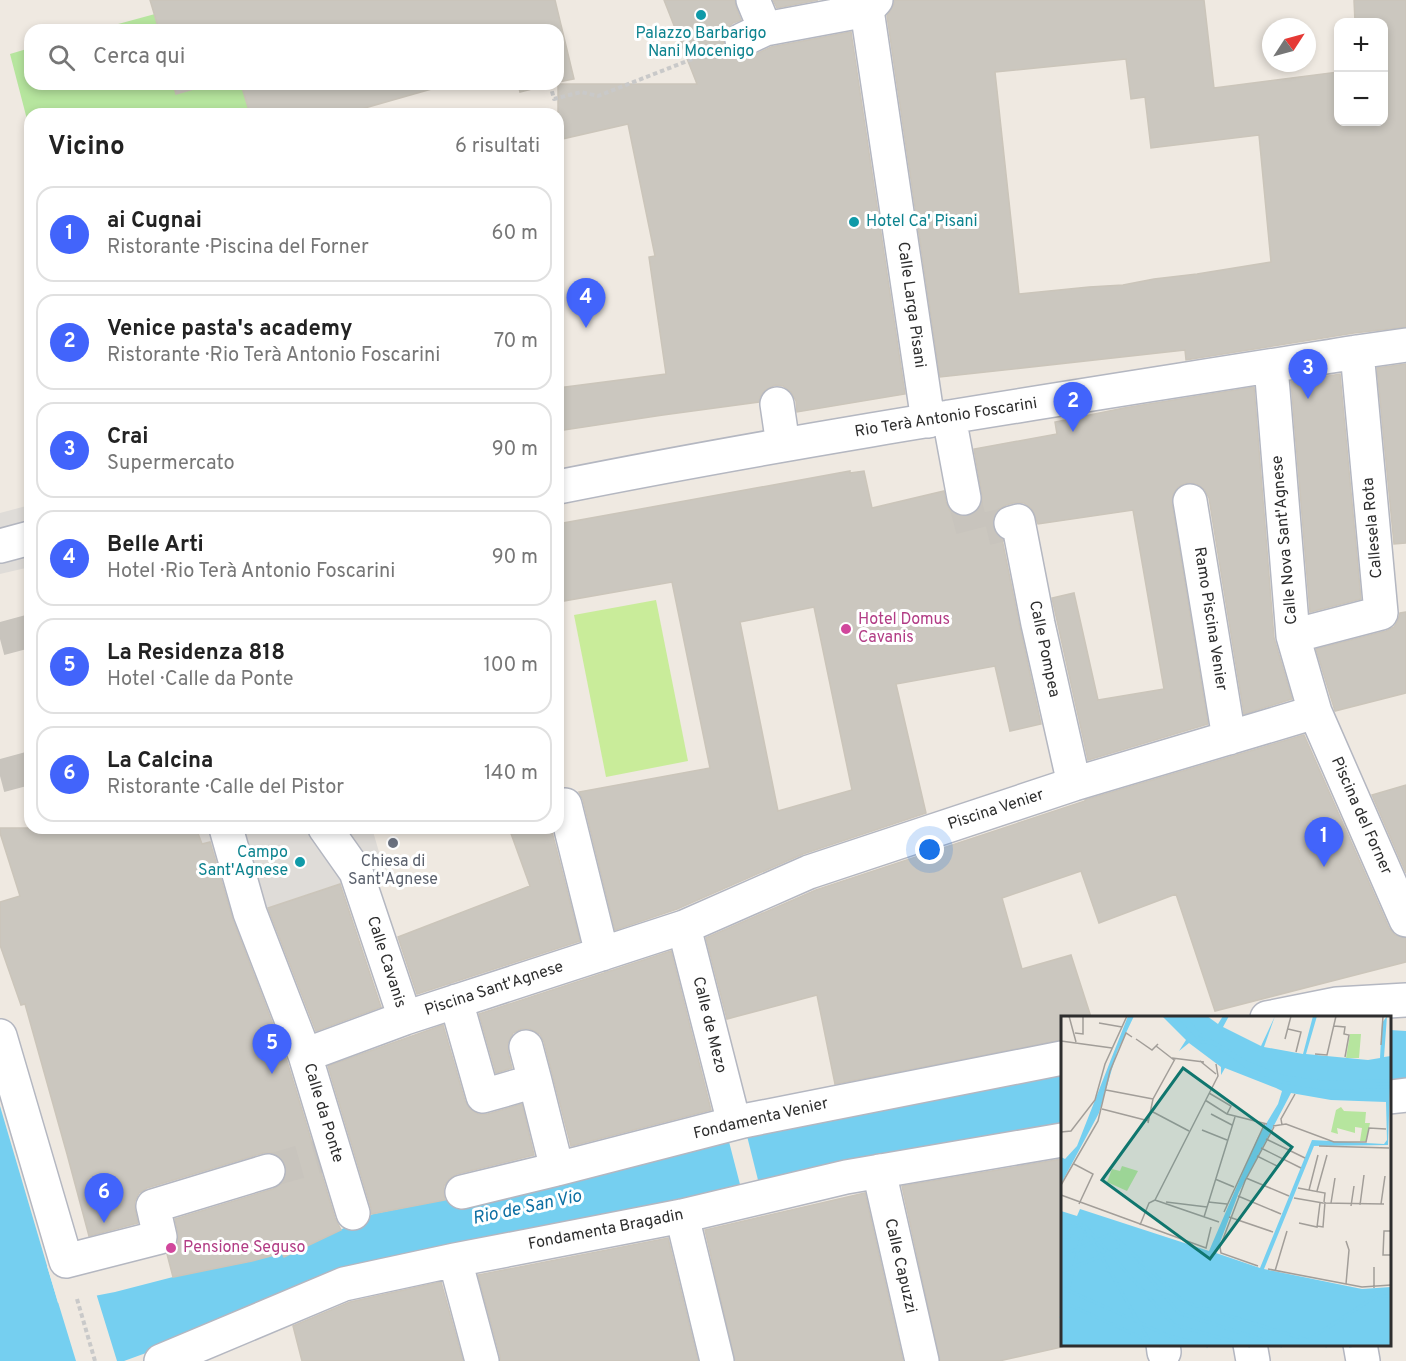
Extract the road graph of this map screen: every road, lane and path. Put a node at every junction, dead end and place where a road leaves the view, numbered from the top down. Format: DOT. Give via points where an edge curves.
graph roads {
  1 [pos="872,5"];
  2 [pos="753,23"];
  3 [pos="552,90"];
  4 [pos="1406,345"];
  5 [pos="1357,352"];
  6 [pos="1271,366"];
  7 [pos="777,404"];
  8 [pos="939,419"];
  9 [pos="783,446"];
  10 [pos="564,486"];
  11 [pos="964,498"];
  12 [pos="1190,501"];
  13 [pos="1011,523"];
  14 [pos="24,540"];
  15 [pos="0,546"];
  16 [pos="1293,636"];
  17 [pos="1315,712"];
  18 [pos="1229,738"];
  19 [pos="1074,784"];
  20 [pos="565,805"];
  21 [pos="228,834"];
  22 [pos="329,834"];
  23 [pos="1406,920"];
  24 [pos="684,927"];
  25 [pos="602,954"];
  26 [pos="1406,1000"];
  27 [pos="456,1001"];
  28 [pos="1272,1016"];
  29 [pos="405,1018"];
  30 [pos="0,1036"];
  31 [pos="526,1047"];
  32 [pos="305,1054"];
  33 [pos="1061,1058"];
  34 [pos="535,1081"];
  35 [pos="1406,1095"];
  36 [pos="1391,1097"];
  37 [pos="734,1123"];
  38 [pos="1061,1140"];
  39 [pos="557,1169"];
  40 [pos="268,1171"];
  41 [pos="879,1171"];
  42 [pos="462,1192"];
  43 [pos="353,1214"];
  44 [pos="682,1216"];
  45 [pos="455,1260"];
  46 [pos="79,1305"];
  47 [pos="1250,1346"];
  48 [pos="1360,1346"];
  49 [pos="95,1361"];
  50 [pos="160,1361"];
  51 [pos="482,1361"];
  52 [pos="717,1361"];
  53 [pos="922,1361"];
  54 [pos="1253,1361"];
  55 [pos="1364,1361"];
  1 -- 2 [label="street"];
  1 -- 8 [label="street, Calle Larga Pisani"];
  2 -- 3 [label="path" via="598,96 581,92 554,99"];
  4 -- 5 [label="street, Rio Terà Antonio Foscarini"];
  5 -- 6 [label="street, Rio Terà Antonio Foscarini"];
  5 -- 16 [label="street, Callesela Rota" via="1381,613"];
  6 -- 8 [label="street, Rio Terà Antonio Foscarini"];
  6 -- 16 [label="street, Calle Nova Sant'Agnese"];
  7 -- 9 [label="street"];
  8 -- 9 [label="street, Rio Terà Antonio Foscarini"];
  8 -- 11 [label="street"];
  9 -- 10 [label="street, Rio Terà Antonio Foscarini"];
  12 -- 18 [label="street, Ramo Piscina Venier"];
  13 -- 19 [label="street, Calle Pompea" via="1018,521"];
  14 -- 15 [label="street"];
  16 -- 17 [label="street, Calle Nova Sant'Agnese"];
  17 -- 18 [label="street, Piscina Venier"];
  17 -- 23 [label="street, Piscina del Forner"];
  18 -- 19 [label="street, Piscina Venier"];
  19 -- 24 [label="street, Piscina Venier" via="809,872"];
  20 -- 25 [label="street"];
  21 -- 32 [label="street, Calle da Ponte" via="250,913"];
  22 -- 29 [label="street, Calle Cavanis" via="356,872"];
  24 -- 25 [label="street, Piscina Sant'Agnese"];
  24 -- 37 [label="street, Calle de Mezo"];
  25 -- 27 [label="street, Piscina Sant'Agnese"];
  26 -- 28 [label="street" via="1337,1004"];
  27 -- 29 [label="street, Piscina Sant'Agnese"];
  27 -- 34 [label="street" via="483,1096"];
  29 -- 32 [label="street, Piscina Sant'Agnese"];
  30 -- 40 [label="street" via="66,1261 160,1237 153,1206"];
  31 -- 34 [label="street"];
  32 -- 43 [label="street, Calle da Ponte"];
  33 -- 37 [label="street, Fondamenta Venier"];
  34 -- 39 [label="street"];
  35 -- 36 [label="street"];
  37 -- 39 [label="street, Fondamenta Venier"];
  38 -- 41 [label="street, Fondamenta Bragadin"];
  39 -- 42 [label="street, Fondamenta Venier"];
  41 -- 44 [label="street, Fondamenta Bragadin"];
  41 -- 53 [label="street, Calle Capuzzi"];
  44 -- 45 [label="street, Fondamenta Bragadin"];
  44 -- 52 [label="street"];
  45 -- 50 [label="street, Fondamenta Bragadin" via="344,1284"];
  45 -- 51 [label="street"];
  46 -- 49 [label="path"];
  47 -- 54 [label="street"];
  48 -- 55 [label="street"];
}
